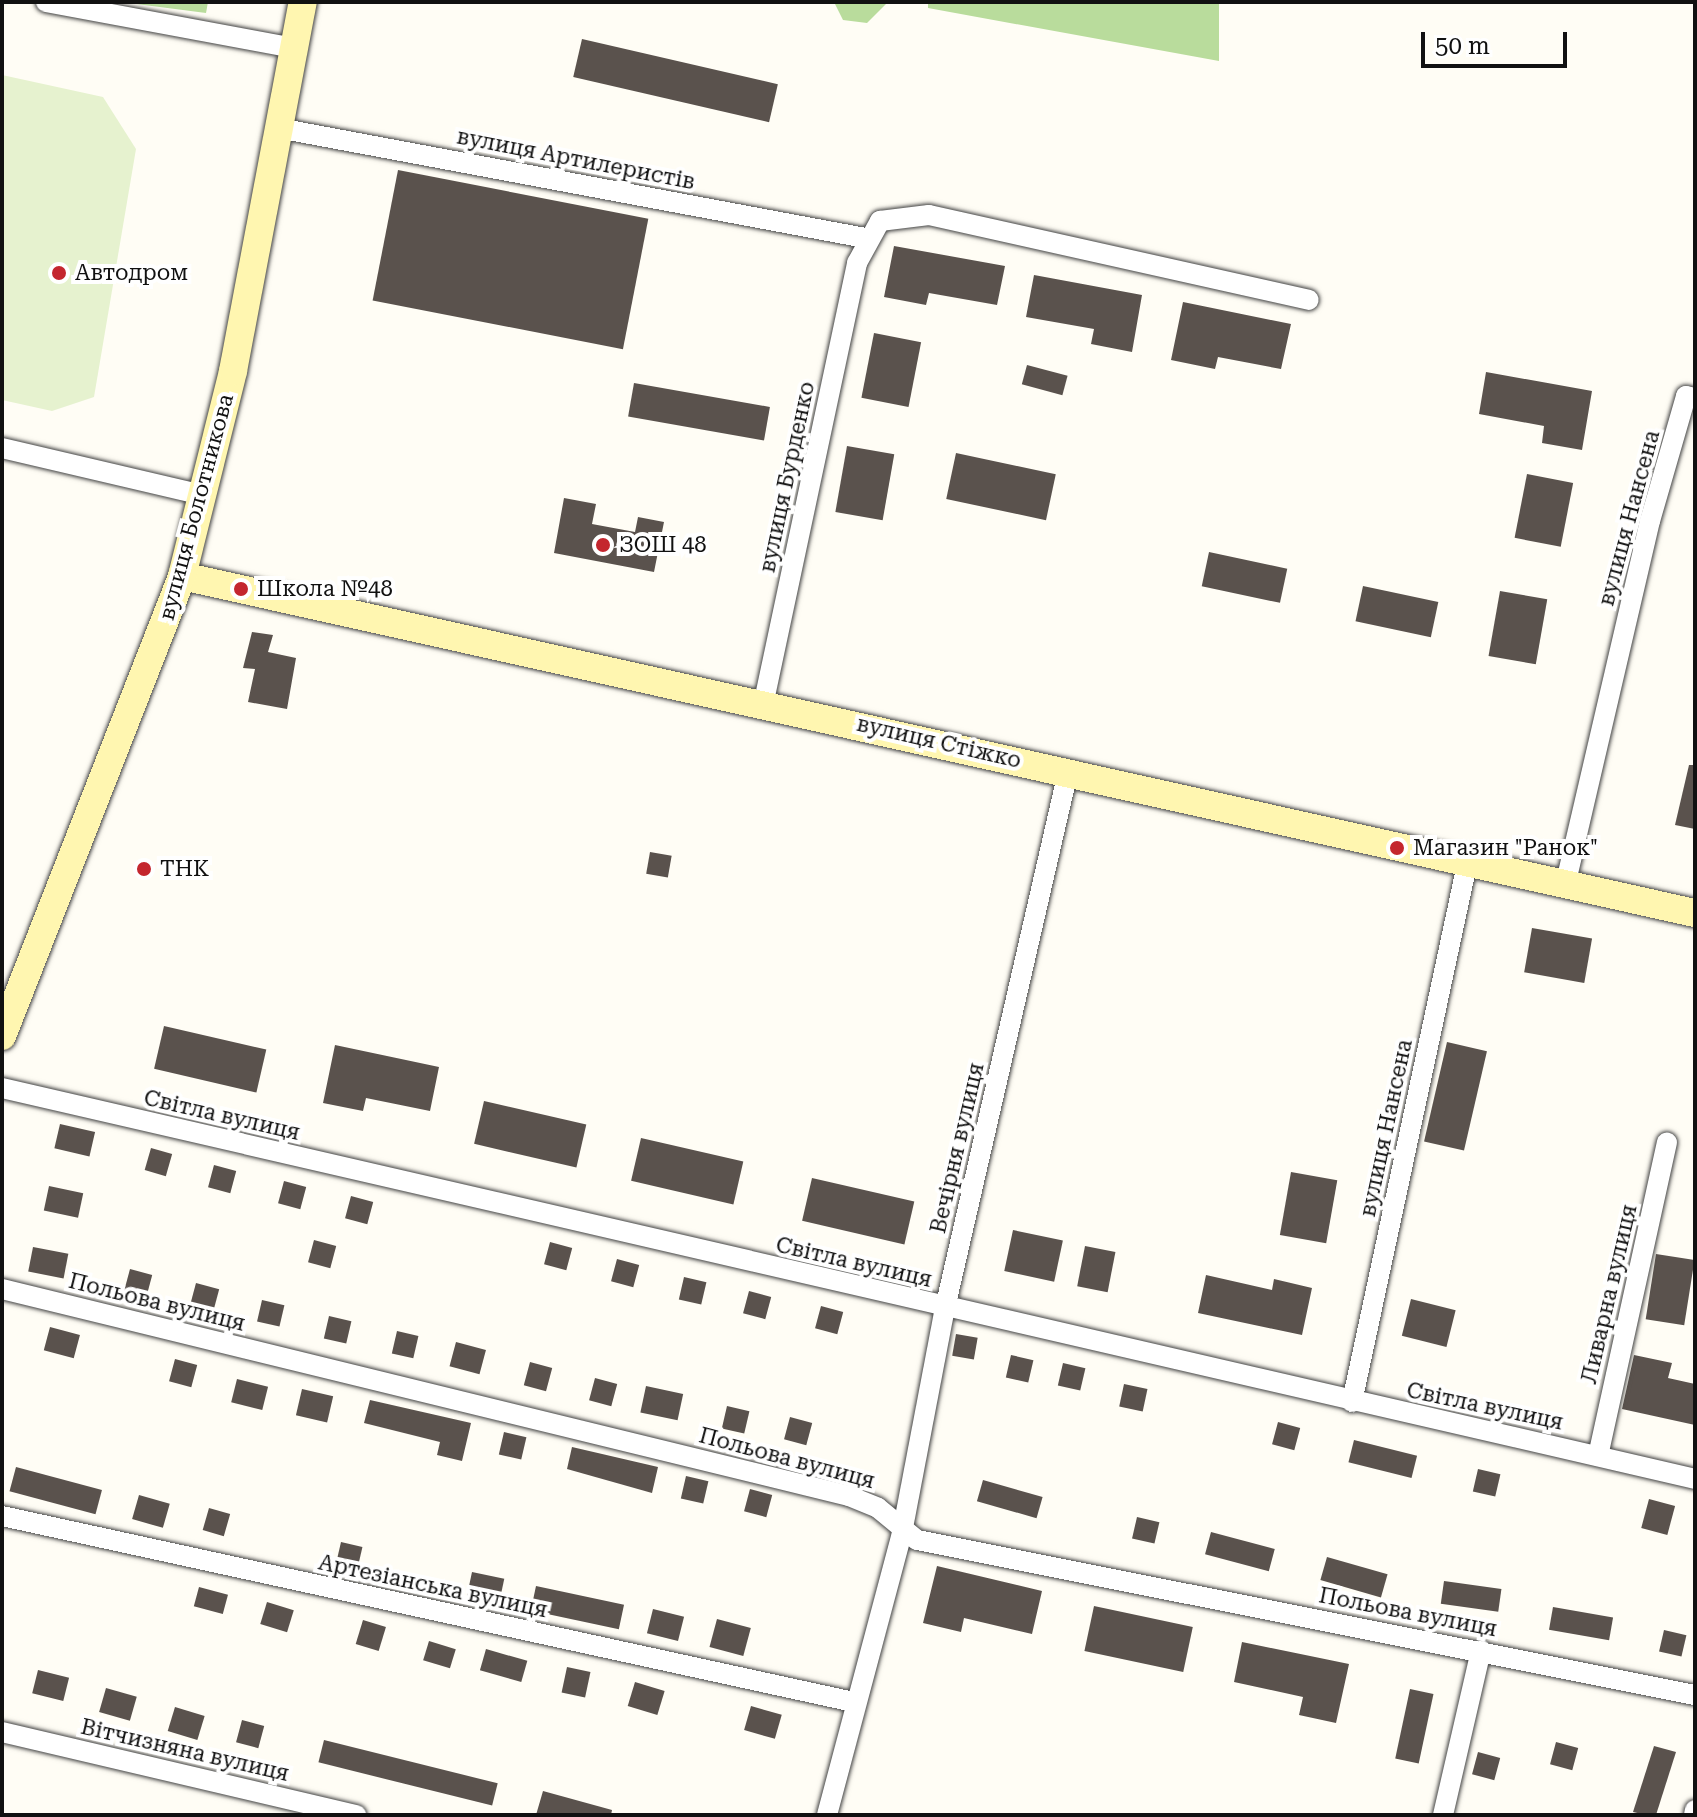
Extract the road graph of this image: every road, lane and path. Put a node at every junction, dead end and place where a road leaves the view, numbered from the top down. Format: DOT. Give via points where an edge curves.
graph roads {
  1 [pos="46,2"];
  2 [pos="303,2"];
  3 [pos="293,48"];
  4 [pos="278,128"];
  5 [pos="865,238"];
  6 [pos="1309,300"];
  7 [pos="1691,397"];
  8 [pos="2,448"];
  9 [pos="203,495"];
  10 [pos="182,576"];
  11 [pos="764,701"];
  12 [pos="1068,772"];
  13 [pos="1467,864"];
  14 [pos="1565,886"];
  15 [pos="1695,913"];
  16 [pos="2,1036"];
  17 [pos="2,1088"];
  18 [pos="1667,1142"];
  19 [pos="2,1289"];
  20 [pos="945,1308"];
  21 [pos="1352,1402"];
  22 [pos="1598,1456"];
  23 [pos="1695,1479"];
  24 [pos="2,1516"];
  25 [pos="902,1533"];
  26 [pos="1481,1650"];
  27 [pos="1695,1695"];
  28 [pos="854,1702"];
  29 [pos="2,1732"];
  30 [pos="356,1815"];
  31 [pos="827,1815"];
  32 [pos="1443,1815"];
  1 -- 3 [label="street"];
  2 -- 3 [label="street, вулиця Болотникова"];
  3 -- 4 [label="street, вулиця Болотникова"];
  4 -- 5 [label="street, вулиця Артилеристів"];
  4 -- 9 [label="street, вулиця Болотникова"];
  5 -- 6 [label="street" via="880,221 929,215"];
  5 -- 11 [label="street, вулиця Бурденко"];
  7 -- 14 [label="street, вулиця Нансена"];
  8 -- 9 [label="street"];
  9 -- 10 [label="street, вулиця Болотникова"];
  10 -- 11 [label="street, вулиця Стіжко"];
  10 -- 16 [label="street, вулиця Болотникова"];
  11 -- 12 [label="street, вулиця Стіжко"];
  12 -- 13 [label="street, вулиця Стіжко"];
  12 -- 20 [label="street, Вечірня вулиця"];
  13 -- 14 [label="street, вулиця Стіжко"];
  13 -- 21 [label="street, вулиця Нансена"];
  14 -- 15 [label="street, вулиця Стіжко"];
  17 -- 20 [label="street, Світла вулиця"];
  18 -- 22 [label="street, Ливарна вулиця"];
  19 -- 25 [label="street, Польова вулиця" via="849,1496 878,1508"];
  20 -- 21 [label="street, Світла вулиця"];
  20 -- 25 [label="street, Вечірня вулиця"];
  21 -- 22 [label="street, Світла вулиця"];
  22 -- 23 [label="street, Світла вулиця"];
  24 -- 28 [label="street, Артезіанська вулиця"];
  25 -- 26 [label="street, Польова вулиця"];
  25 -- 28 [label="street, Вечірня вулиця"];
  26 -- 27 [label="street, Польова вулиця"];
  26 -- 32 [label="street"];
  28 -- 31 [label="street, Вечірня вулиця"];
  29 -- 30 [label="street, Вітчизняна вулиця"];
}
